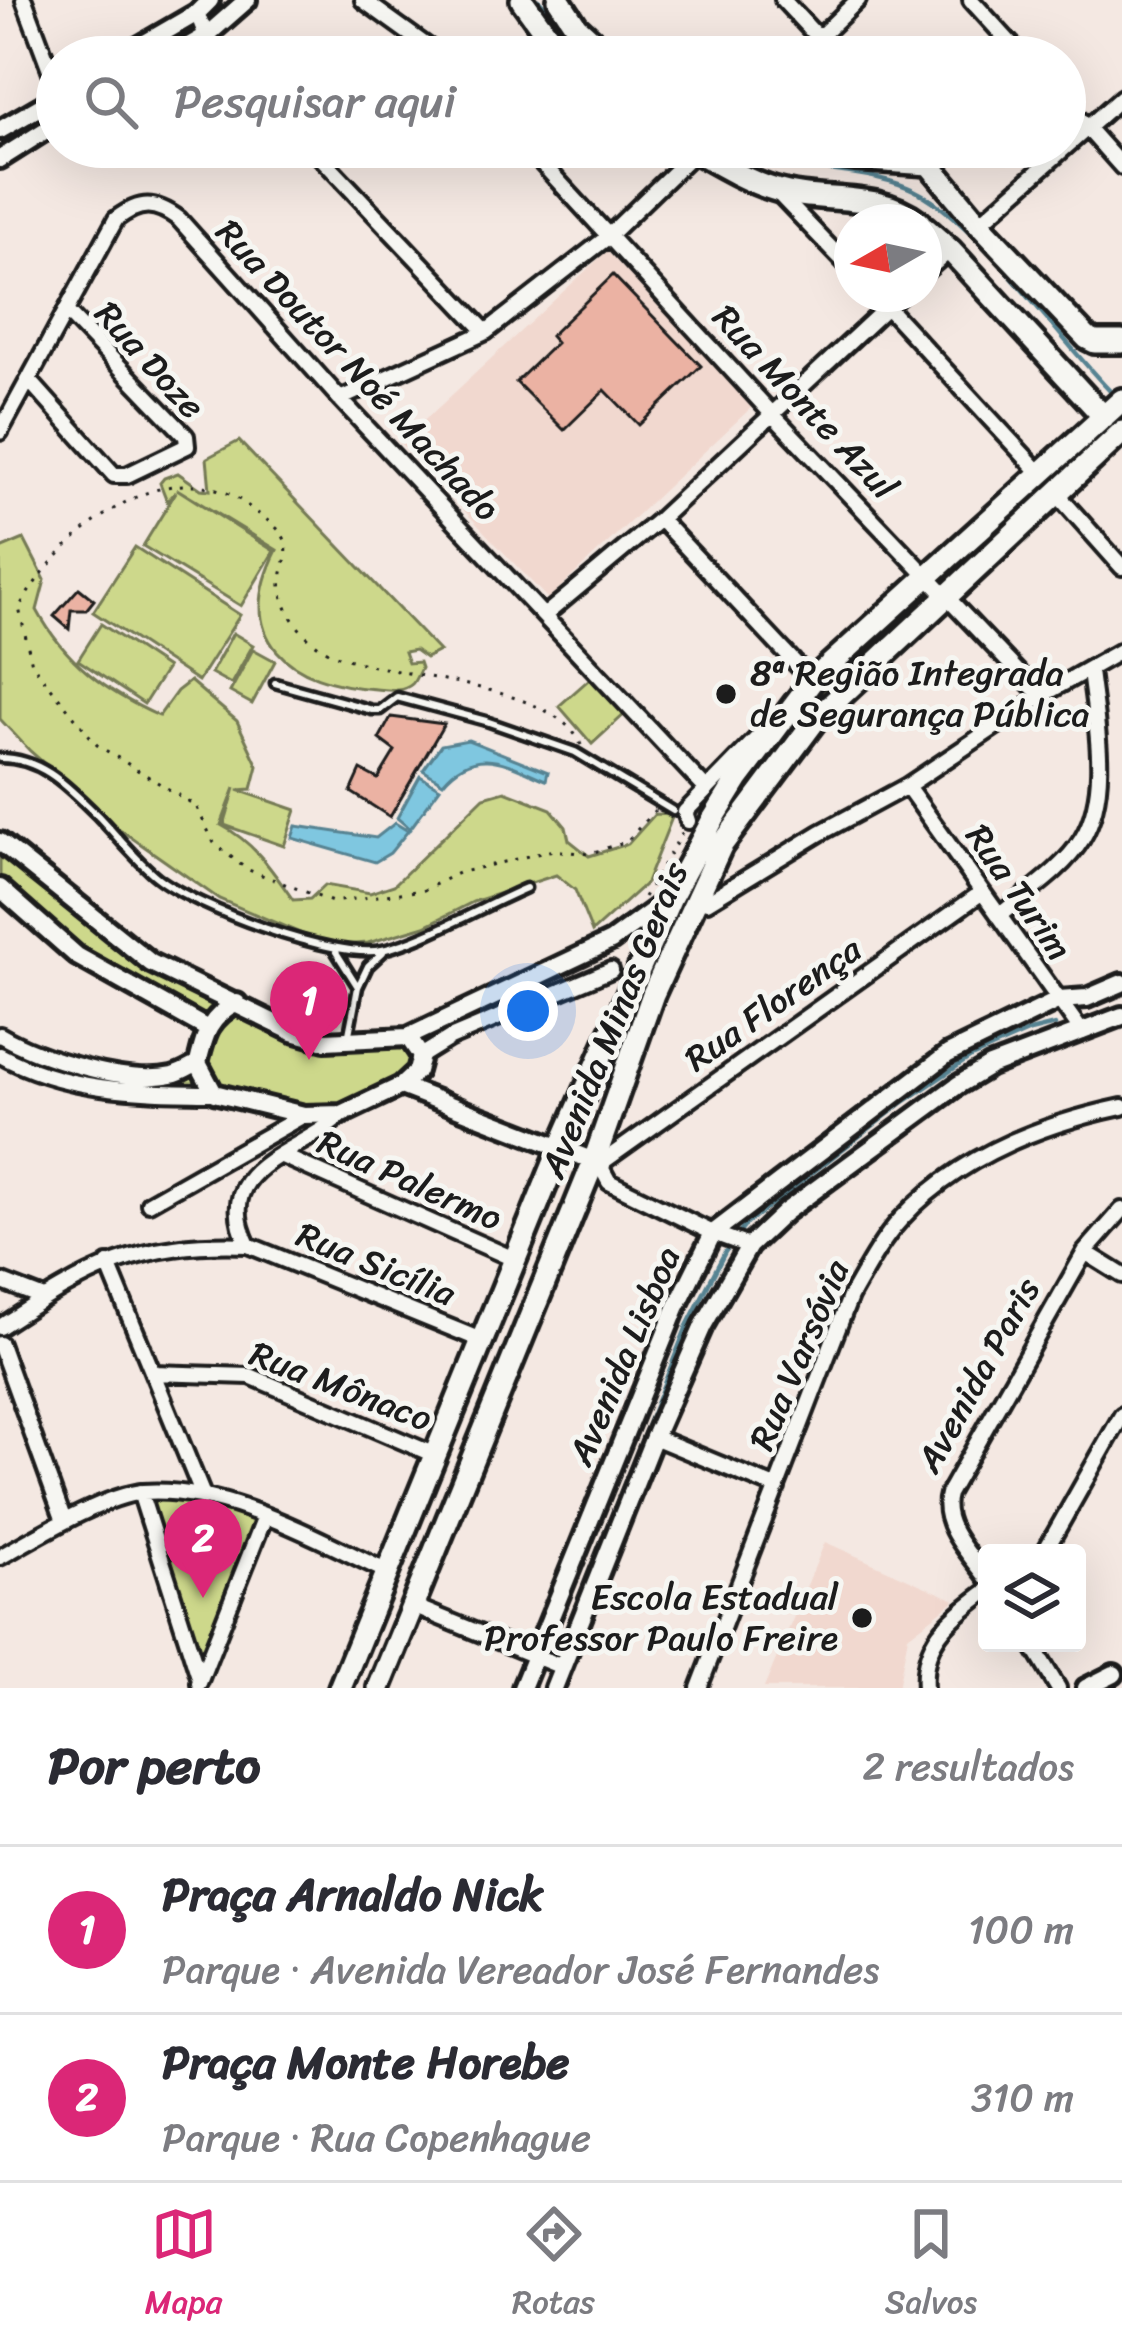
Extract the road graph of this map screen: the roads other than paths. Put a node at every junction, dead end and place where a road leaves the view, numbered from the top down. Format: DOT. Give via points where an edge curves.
graph roads {
  1 [pos="24,0"];
  2 [pos="247,0"];
  3 [pos="364,0"];
  4 [pos="522,0"];
  5 [pos="559,0"];
  6 [pos="783,0"];
  7 [pos="858,0"];
  8 [pos="971,0"];
  9 [pos="204,6"];
  10 [pos="37,36"];
  11 [pos="156,36"];
  12 [pos="206,36"];
  13 [pos="207,36"];
  14 [pos="413,36"];
  15 [pos="548,36"];
  16 [pos="587,36"];
  17 [pos="818,36"];
  18 [pos="822,36"];
  19 [pos="1004,36"];
  20 [pos="1122,97"];
  21 [pos="36,106"];
  22 [pos="1086,126"];
  23 [pos="1089,129"];
  24 [pos="0,130"];
  25 [pos="1086,132"];
  26 [pos="36,136"];
  27 [pos="0,159"];
  28 [pos="1122,166"];
  29 [pos="331,168"];
  30 [pos="546,168"];
  31 [pos="674,168"];
  32 [pos="730,168"];
  33 [pos="932,168"];
  34 [pos="1044,168"];
  35 [pos="775,190"];
  36 [pos="880,204"];
  37 [pos="979,224"];
  38 [pos="608,236"];
  39 [pos="942,243"];
  40 [pos="950,250"];
  41 [pos="834,251"];
  42 [pos="942,257"];
  43 [pos="66,311"];
  44 [pos="882,312"];
  45 [pos="892,312"];
  46 [pos="486,332"];
  47 [pos="1122,342"];
  48 [pos="29,380"];
  49 [pos="340,399"];
  50 [pos="1122,400"];
  51 [pos="773,415"];
  52 [pos="1115,428"];
  53 [pos="0,432"];
  54 [pos="1041,474"];
  55 [pos="1057,494"];
  56 [pos="660,519"];
  57 [pos="1122,567"];
  58 [pos="930,578"];
  59 [pos="948,598"];
  60 [pos="545,615"];
  61 [pos="1122,650"];
  62 [pos="1090,671"];
  63 [pos="275,683"];
  64 [pos="809,684"];
  65 [pos="1041,696"];
  66 [pos="0,758"];
  67 [pos="907,786"];
  68 [pos="707,790"];
  69 [pos="676,812"];
  70 [pos="0,842"];
  71 [pos="0,888"];
  72 [pos="526,888"];
  73 [pos="981,893"];
  74 [pos="670,897"];
  75 [pos="707,902"];
  76 [pos="999,916"];
  77 [pos="333,948"];
  78 [pos="386,950"];
  79 [pos="611,970"];
  80 [pos="1122,983"];
  81 [pos="358,987"];
  82 [pos="1059,1000"];
  83 [pos="237,1003"];
  84 [pos="1122,1016"];
  85 [pos="206,1028"];
  86 [pos="1082,1032"];
  87 [pos="0,1036"];
  88 [pos="408,1036"];
  89 [pos="347,1042"];
  90 [pos="0,1055"];
  91 [pos="421,1056"];
  92 [pos="198,1063"];
  93 [pos="401,1086"];
  94 [pos="214,1093"];
  95 [pos="1122,1107"];
  96 [pos="342,1114"];
  97 [pos="304,1115"];
  98 [pos="560,1150"];
  99 [pos="280,1155"];
  100 [pos="598,1163"];
  101 [pos="149,1204"];
  102 [pos="1122,1210"];
  103 [pos="713,1233"];
  104 [pos="248,1244"];
  105 [pos="749,1246"];
  106 [pos="1085,1252"];
  107 [pos="516,1260"];
  108 [pos="108,1264"];
  109 [pos="1122,1275"];
  110 [pos="0,1282"];
  111 [pos="44,1298"];
  112 [pos="0,1327"];
  113 [pos="481,1340"];
  114 [pos="0,1344"];
  115 [pos="153,1373"];
  116 [pos="1122,1414"];
  117 [pos="654,1437"];
  118 [pos="435,1456"];
  119 [pos="777,1488"];
  120 [pos="140,1492"];
  121 [pos="204,1498"];
  122 [pos="265,1516"];
  123 [pos="64,1521"];
  124 [pos="1049,1544"];
  125 [pos="0,1557"];
  126 [pos="978,1565"];
  127 [pos="388,1572"];
  128 [pos="978,1598"];
  129 [pos="413,1606"];
  130 [pos="1037,1652"];
  131 [pos="535,1656"];
  132 [pos="562,1667"];
  133 [pos="1049,1670"];
  134 [pos="1117,1673"];
  135 [pos="198,1684"];
  136 [pos="1088,1686"];
  137 [pos="340,1688"];
  138 [pos="379,1688"];
  139 [pos="522,1688"];
  140 [pos="554,1688"];
  141 [pos="699,1688"];
  142 [pos="925,1688"];
  143 [pos="1058,1688"];
  1 -- 10 [label="street"];
  2 -- 13 [label="street"];
  3 -- 14 [label="street"];
  4 -- 15 [label="main road"];
  5 -- 16 [label="main road"];
  6 -- 17 [label="street"];
  7 -- 18 [label="street"];
  8 -- 19 [label="street"];
  9 -- 11 [label="street"];
  9 -- 12 [label="street"];
  20 -- 23 [label="street"];
  21 -- 24 [label="street"];
  22 -- 23 [label="street"];
  23 -- 25 [label="street"];
  23 -- 28 [label="street"];
  26 -- 27 [label="street"];
  29 -- 46 [label="street"];
  30 -- 38 [label="street, Rua Monte Azul"];
  31 -- 38 [label="street"];
  32 -- 35 [label="main road"];
  33 -- 37 [label="main road"];
  34 -- 37 [label="street"];
  35 -- 36 [label="main road"];
  35 -- 41 [label="street"];
  37 -- 47 [label="main road" via="1087,338"];
  38 -- 46 [label="street"];
  38 -- 51 [label="street, Rua Monte Azul"];
  39 -- 40 [label="main road"];
  40 -- 42 [label="street"];
  40 -- 52 [label="main road"];
  43 -- 48 [label="street, Rua Doutor Noé Machado"];
  43 -- 48 [label="street, Rua Doze" via="186,436 185,449 114,475"];
  43 -- 49 [label="street, Rua Doutor Noé Machado" via="116,220 151,203 179,219"];
  44 -- 51 [label="street"];
  45 -- 54 [label="street"];
  46 -- 49 [label="street"];
  48 -- 53 [label="street, Rua Doutor Noé Machado"];
  49 -- 60 [label="street, Rua Doutor Noé Machado"];
  50 -- 52 [label="main road, Avenida Minas Gerais"];
  51 -- 56 [label="street"];
  51 -- 58 [label="street, Rua Monte Azul"];
  52 -- 54 [label="main road, Avenida Minas Gerais"];
  52 -- 55 [label="main road, Avenida Minas Gerais"];
  54 -- 58 [label="main road, Avenida Minas Gerais"];
  55 -- 57 [label="street"];
  55 -- 59 [label="main road, Avenida Minas Gerais"];
  56 -- 60 [label="street"];
  56 -- 64 [label="street"];
  58 -- 59 [label="street, Rua Monte Azul"];
  58 -- 64 [label="main road, Avenida Minas Gerais"];
  59 -- 65 [label="street, Rua Monte Azul"];
  59 -- 100 [label="main road, Avenida Minas Gerais" via="816,719 721,846 653,994"];
  60 -- 68 [label="street, Rua Doutor Noé Machado"];
  61 -- 62 [label="street"];
  62 -- 65 [label="street"];
  62 -- 76 [label="street" via="1099,759 1090,822 1068,857"];
  63 -- 69 [label="lane" via="372,710 397,698 486,721 586,759"];
  64 -- 68 [label="street, Avenida Minas Gerais"];
  64 -- 74 [label="main road, Avenida Minas Gerais" via="738,779"];
  65 -- 67 [label="street"];
  66 -- 77 [label="lane" via="47,770 154,874 190,897"];
  67 -- 73 [label="street, Rua Turim"];
  67 -- 75 [label="street"];
  68 -- 69 [label="street, Avenida Minas Gerais"];
  70 -- 83 [label="street" via="151,962"];
  71 -- 85 [label="street" via="77,956"];
  72 -- 78 [label="lane"];
  73 -- 76 [label="street, Rua Turim"];
  73 -- 100 [label="street, Rua Florença"];
  74 -- 88 [label="street" via="611,941"];
  74 -- 98 [label="main road, Avenida Minas Gerais"];
  76 -- 82 [label="street, Rua Turim"];
  77 -- 78 [label="lane"];
  77 -- 81 [label="lane"];
  78 -- 81 [label="lane"];
  79 -- 91 [label="street"];
  80 -- 82 [label="street, Avenida Lisboa"];
  81 -- 89 [label="lane"];
  82 -- 86 [label="street, Rua Turim"];
  82 -- 103 [label="street, Avenida Lisboa" via="948,1054"];
  83 -- 85 [label="street"];
  83 -- 89 [label="street" via="293,1032"];
  84 -- 86 [label="street, Avenida Lisboa"];
  85 -- 92 [label="street"];
  86 -- 105 [label="street, Avenida Lisboa" via="958,1085"];
  87 -- 92 [label="street" via="99,1070 172,1075"];
  88 -- 89 [label="street"];
  88 -- 91 [label="street"];
  90 -- 94 [label="street" via="120,1091"];
  91 -- 93 [label="street"];
  92 -- 94 [label="street"];
  93 -- 96 [label="street"];
  93 -- 98 [label="street"];
  94 -- 97 [label="street"];
  95 -- 119 [label="street, Rua Varsóvia" via="1028,1134 963,1168 900,1220 850,1298"];
  96 -- 97 [label="street"];
  96 -- 99 [label="street"];
  97 -- 101 [label="street"];
  98 -- 100 [label="street"];
  98 -- 107 [label="main road, Avenida Minas Gerais"];
  99 -- 104 [label="street" via="240,1191"];
  99 -- 107 [label="street, Rua Palermo"];
  100 -- 103 [label="street" via="609,1182"];
  100 -- 129 [label="main road, Avenida Minas Gerais"];
  102 -- 106 [label="street, Avenida Paris"];
  103 -- 105 [label="street"];
  103 -- 131 [label="street, Avenida Lisboa"];
  104 -- 108 [label="street" via="138,1252"];
  104 -- 113 [label="street, Rua Sicília"];
  105 -- 117 [label="street, Avenida Lisboa"];
  106 -- 109 [label="street"];
  106 -- 126 [label="street, Avenida Paris" via="945,1503 947,1520"];
  107 -- 113 [label="main road, Avenida Minas Gerais"];
  108 -- 111 [label="street"];
  108 -- 115 [label="street"];
  110 -- 111 [label="street"];
  111 -- 112 [label="street"];
  113 -- 118 [label="main road, Avenida Minas Gerais"];
  114 -- 123 [label="street"];
  115 -- 118 [label="street, Rua Mônaco" via="250,1376"];
  115 -- 121 [label="street"];
  116 -- 124 [label="street"];
  117 -- 119 [label="street"];
  117 -- 132 [label="street, Avenida Lisboa"];
  118 -- 127 [label="main road, Avenida Minas Gerais"];
  119 -- 141 [label="street, Rua Varsóvia"];
  120 -- 121 [label="street"];
  120 -- 123 [label="street"];
  120 -- 135 [label="street"];
  121 -- 122 [label="street"];
  122 -- 127 [label="street"];
  122 -- 135 [label="street"];
  123 -- 125 [label="street"];
  127 -- 137 [label="main road, Avenida Minas Gerais"];
  128 -- 142 [label="street" via="932,1643"];
  129 -- 131 [label="street"];
  129 -- 138 [label="main road, Avenida Minas Gerais"];
  130 -- 133 [label="street"];
  131 -- 132 [label="street"];
  131 -- 139 [label="street, Avenida Lisboa"];
  132 -- 140 [label="street, Avenida Lisboa"];
  133 -- 136 [label="street"];
  133 -- 143 [label="street"];
  134 -- 136 [label="street"];
}
